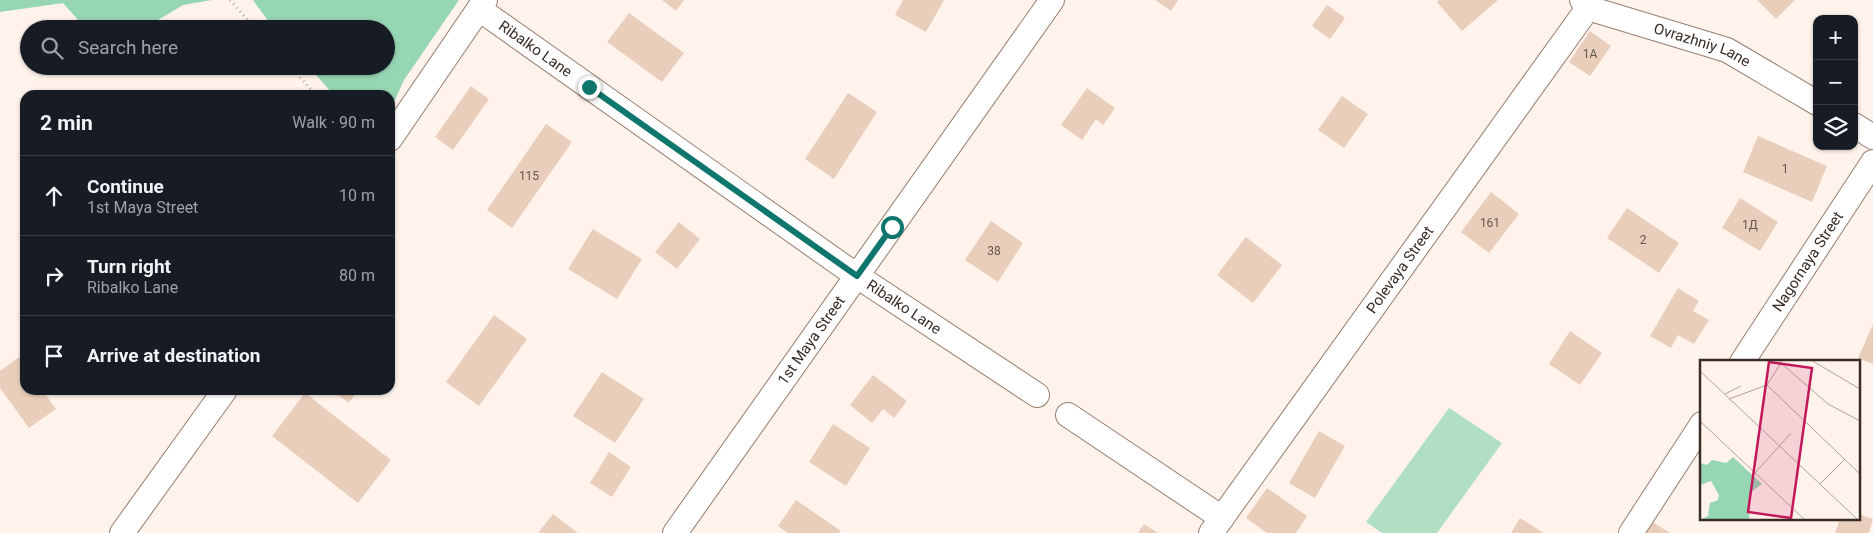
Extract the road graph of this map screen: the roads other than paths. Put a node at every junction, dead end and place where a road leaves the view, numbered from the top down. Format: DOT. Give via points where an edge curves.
graph roads {
  1 [pos="1052,0"];
  2 [pos="482,4"];
  3 [pos="1585,4"];
  4 [pos="1813,101"];
  5 [pos="1858,127"];
  6 [pos="395,132"];
  7 [pos="1873,136"];
  8 [pos="1873,162"];
  9 [pos="857,276"];
  10 [pos="1743,360"];
  11 [pos="221,395"];
  12 [pos="1037,395"];
  13 [pos="1068,416"];
  14 [pos="1700,427"];
  15 [pos="1216,526"];
  16 [pos="122,533"];
  17 [pos="675,533"];
  18 [pos="1631,533"];
  1 -- 9 [label="street, 1st Maya Street"];
  2 -- 6 [label="street"];
  2 -- 9 [label="street, Ribalko Lane"];
  3 -- 4 [label="street, Ovrazhniy Lane" via="1727,50"];
  3 -- 15 [label="street, Polevaya Street"];
  5 -- 7 [label="street"];
  8 -- 10 [label="street, Nagornaya Street"];
  9 -- 12 [label="street, Ribalko Lane"];
  9 -- 17 [label="street, 1st Maya Street"];
  11 -- 16 [label="street"];
  13 -- 15 [label="street"];
  14 -- 18 [label="street"];
}
